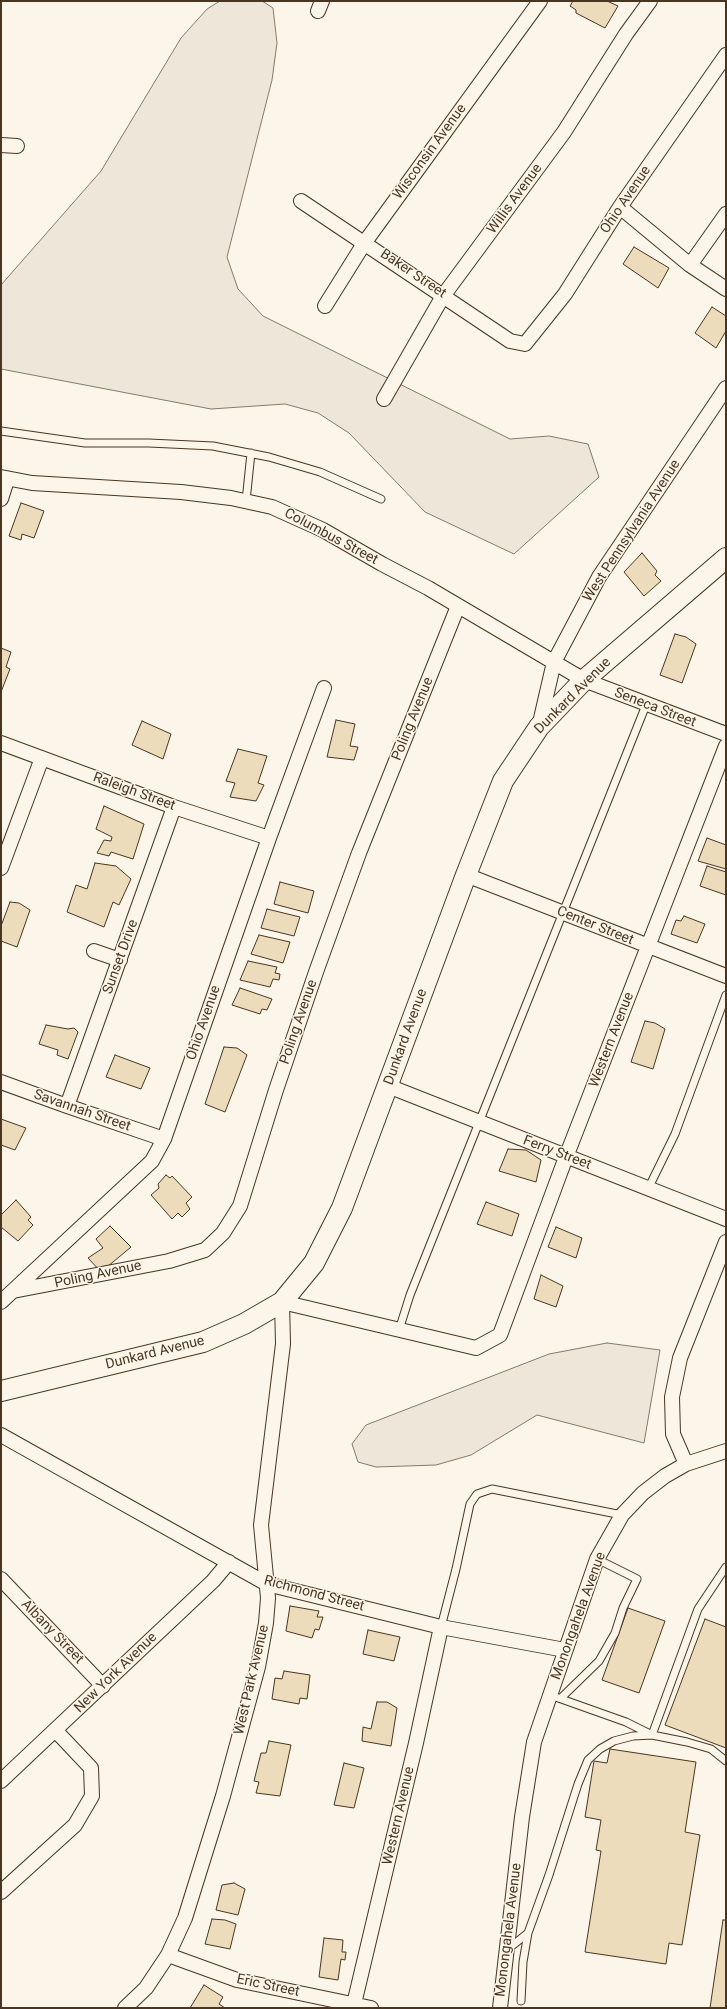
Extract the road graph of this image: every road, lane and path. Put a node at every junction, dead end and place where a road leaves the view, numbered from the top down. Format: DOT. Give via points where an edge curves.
graph roads {
  1 [pos="540,1"];
  2 [pos="650,1"];
  3 [pos="726,55"];
  4 [pos="1,146"];
  5 [pos="17,146"];
  6 [pos="301,200"];
  7 [pos="620,207"];
  8 [pos="726,214"];
  9 [pos="365,242"];
  10 [pos="690,265"];
  11 [pos="726,289"];
  12 [pos="443,296"];
  13 [pos="325,306"];
  14 [pos="525,344"];
  15 [pos="726,388"];
  16 [pos="384,399"];
  17 [pos="1,431"];
  18 [pos="251,453"];
  19 [pos="4,478"];
  20 [pos="1,499"];
  21 [pos="381,499"];
  22 [pos="246,501"];
  23 [pos="726,558"];
  24 [pos="458,606"];
  25 [pos="554,662"];
  26 [pos="584,680"];
  27 [pos="324,688"];
  28 [pos="646,705"];
  29 [pos="539,728"];
  30 [pos="726,734"];
  31 [pos="1,743"];
  32 [pos="726,746"];
  33 [pos="42,758"];
  34 [pos="174,807"];
  35 [pos="269,838"];
  36 [pos="1,868"];
  37 [pos="466,875"];
  38 [pos="564,914"];
  39 [pos="648,947"];
  40 [pos="94,951"];
  41 [pos="120,960"];
  42 [pos="726,976"];
  43 [pos="726,995"];
  44 [pos="1,1082"];
  45 [pos="388,1086"];
  46 [pos="67,1106"];
  47 [pos="480,1123"];
  48 [pos="164,1139"];
  49 [pos="566,1157"];
  50 [pos="648,1189"];
  51 [pos="726,1219"];
  52 [pos="726,1242"];
  53 [pos="14,1291"];
  54 [pos="1,1302"];
  55 [pos="282,1302"];
  56 [pos="399,1330"];
  57 [pos="1,1391"];
  58 [pos="1,1435"];
  59 [pos="726,1451"];
  60 [pos="686,1464"];
  61 [pos="622,1516"];
  62 [pos="598,1559"];
  63 [pos="229,1562"];
  64 [pos="726,1567"];
  65 [pos="1,1579"];
  66 [pos="267,1584"];
  67 [pos="441,1627"];
  68 [pos="565,1650"];
  69 [pos="103,1686"];
  70 [pos="555,1696"];
  71 [pos="56,1731"];
  72 [pos="652,1735"];
  73 [pos="726,1761"];
  74 [pos="1,1781"];
  75 [pos="1,1892"];
  76 [pos="528,1933"];
  77 [pos="507,1951"];
  78 [pos="168,1955"];
  79 [pos="521,2001"];
  80 [pos="351,2006"];
  81 [pos="125,2008"];
  82 [pos="371,2008"];
  83 [pos="500,2008"];
  1 -- 9 [label="street, Wisconsin Avenue"];
  2 -- 12 [label="street, Willis Avenue" via="564,132"];
  3 -- 7 [label="street, Ohio Avenue"];
  4 -- 5 [label="street"];
  6 -- 9 [label="street, Baker Street"];
  7 -- 10 [label="street"];
  7 -- 14 [label="street, Ohio Avenue" via="564,294"];
  8 -- 10 [label="street"];
  9 -- 12 [label="street, Baker Street"];
  9 -- 13 [label="street, Wisconsin Avenue"];
  10 -- 11 [label="street"];
  12 -- 14 [label="street, Baker Street" via="510,341"];
  12 -- 16 [label="street, Willis Avenue"];
  15 -- 25 [label="street, West Pennsylvania Avenue" via="599,577"];
  17 -- 18 [label="lane" via="85,443 212,446"];
  18 -- 21 [label="lane" via="320,472"];
  18 -- 22 [label="lane"];
  19 -- 20 [label="street"];
  19 -- 22 [label="street, Columbus Street" via="181,492"];
  22 -- 24 [label="street, Columbus Street" via="272,507 323,530"];
  23 -- 26 [label="main road, Dunkard Avenue"];
  24 -- 25 [label="street, Columbus Street"];
  24 -- 53 [label="street, Poling Avenue" via="340,905 276,1090 240,1206 224,1233 205,1250 169,1260"];
  25 -- 26 [label="street, Columbus Street"];
  25 -- 29 [label="street, West Pennsylvania Avenue"];
  26 -- 28 [label="street, Seneca Street"];
  26 -- 29 [label="main road, Dunkard Avenue"];
  27 -- 35 [label="street, Ohio Avenue"];
  28 -- 30 [label="street, Seneca Street"];
  28 -- 38 [label="lane"];
  29 -- 37 [label="main road, Dunkard Avenue" via="503,781"];
  31 -- 33 [label="street, Raleigh Street"];
  32 -- 39 [label="street, Western Avenue"];
  33 -- 34 [label="street, Raleigh Street"];
  33 -- 36 [label="street"];
  34 -- 35 [label="street, Raleigh Street"];
  34 -- 41 [label="street, Sunset Drive"];
  35 -- 48 [label="street, Ohio Avenue"];
  37 -- 38 [label="street, Center Street"];
  37 -- 45 [label="main road, Dunkard Avenue"];
  38 -- 39 [label="street, Center Street"];
  38 -- 47 [label="lane"];
  39 -- 42 [label="street, Center Street"];
  39 -- 49 [label="street, Western Avenue"];
  40 -- 41 [label="street"];
  41 -- 46 [label="street, Sunset Drive"];
  43 -- 50 [label="lane" via="675,1134"];
  44 -- 46 [label="street, Savannah Street"];
  45 -- 47 [label="street, Ferry Street"];
  45 -- 55 [label="main road, Dunkard Avenue" via="342,1208 314,1263"];
  46 -- 48 [label="street, Savannah Street"];
  47 -- 49 [label="street, Ferry Street"];
  47 -- 56 [label="lane" via="410,1295"];
  48 -- 53 [label="street, Ohio Avenue" via="152,1161 45,1259"];
  49 -- 50 [label="street, Ferry Street"];
  49 -- 56 [label="street, Western Avenue" via="500,1335 476,1348"];
  50 -- 51 [label="street, Ferry Street"];
  52 -- 60 [label="street" via="680,1358 672,1397 673,1434"];
  53 -- 54 [label="street, Ohio Avenue"];
  55 -- 56 [label="street"];
  55 -- 57 [label="main road, Dunkard Avenue" via="244,1324 203,1342"];
  55 -- 66 [label="street, West Park Avenue" via="283,1344 261,1525"];
  58 -- 63 [label="street, Richmond Street"];
  59 -- 60 [label="street, Monongahela Avenue"];
  60 -- 61 [label="street, Monongahela Avenue" via="643,1493"];
  61 -- 62 [label="street, Monongahela Avenue"];
  61 -- 67 [label="lane" via="500,1490 492,1489 477,1494 470,1504"];
  62 -- 68 [label="street, Monongahela Avenue"];
  62 -- 70 [label="lane" via="637,1579 623,1608 615,1633 599,1661"];
  63 -- 66 [label="street, Richmond Street"];
  63 -- 69 [label="street, New York Avenue" via="213,1581"];
  64 -- 72 [label="lane" via="698,1609"];
  65 -- 69 [label="street, Albany Street"];
  66 -- 67 [label="street, Richmond Street"];
  66 -- 78 [label="street, West Park Avenue" via="266,1623 258,1667 224,1796 185,1918"];
  67 -- 68 [label="street, Richmond Street"];
  67 -- 80 [label="street, Western Avenue" via="416,1743"];
  68 -- 70 [label="street, Monongahela Avenue"];
  69 -- 71 [label="street, New York Avenue"];
  70 -- 72 [label="lane" via="626,1722"];
  70 -- 77 [label="street, Monongahela Avenue" via="534,1742 527,1778"];
  71 -- 74 [label="street, New York Avenue"];
  71 -- 75 [label="street" via="91,1768 92,1796 75,1825"];
  72 -- 73 [label="lane" via="711,1749"];
  72 -- 76 [label="lane" via="614,1741 588,1760"];
  76 -- 77 [label="lane"];
  76 -- 79 [label="lane" via="523,1962"];
  77 -- 83 [label="street, Monongahela Avenue"];
  78 -- 80 [label="street, Eric Street" via="237,1980"];
  78 -- 81 [label="street, West Park Avenue" via="146,1988"];
  80 -- 82 [label="street, Eric Street"];
}
